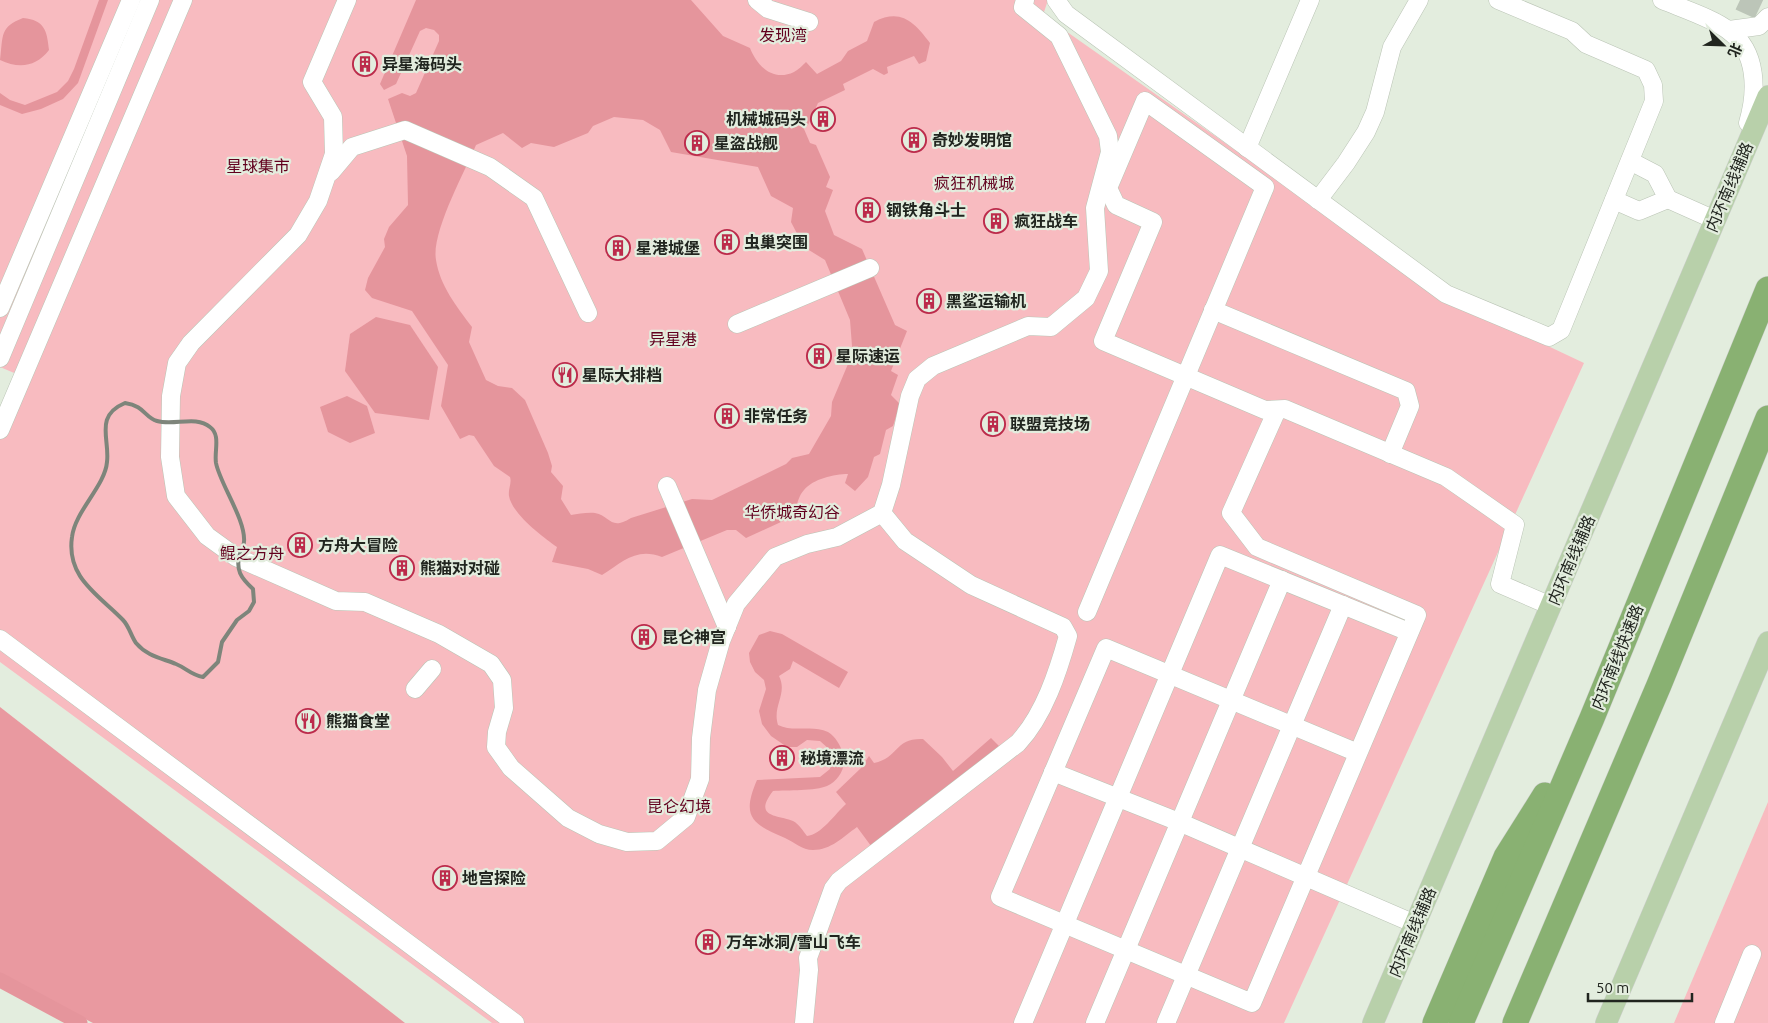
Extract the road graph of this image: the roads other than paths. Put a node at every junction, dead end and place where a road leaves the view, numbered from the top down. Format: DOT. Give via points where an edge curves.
graph roads {
  1 [pos="132,0"];
  2 [pos="150,0"];
  3 [pos="183,0"];
  4 [pos="346,0"];
  5 [pos="757,0"];
  6 [pos="1025,0"];
  7 [pos="1056,0"];
  8 [pos="1310,0"];
  9 [pos="1419,0"];
  10 [pos="1498,0"];
  11 [pos="1662,0"];
  12 [pos="1768,17"];
  13 [pos="808,22"];
  14 [pos="1729,30"];
  15 [pos="1768,96"];
  16 [pos="1248,148"];
  17 [pos="1630,162"];
  18 [pos="326,178"];
  19 [pos="1731,183"];
  20 [pos="1668,199"];
  21 [pos="1318,200"];
  22 [pos="1614,200"];
  23 [pos="1715,220"];
  24 [pos="870,268"];
  25 [pos="1768,289"];
  26 [pos="0,308"];
  27 [pos="1213,310"];
  28 [pos="588,313"];
  29 [pos="738,324"];
  30 [pos="0,358"];
  31 [pos="1185,376"];
  32 [pos="1277,410"];
  33 [pos="1768,418"];
  34 [pos="0,430"];
  35 [pos="1390,454"];
  36 [pos="667,486"];
  37 [pos="882,513"];
  38 [pos="1282,580"];
  39 [pos="1344,605"];
  40 [pos="1551,606"];
  41 [pos="1087,612"];
  42 [pos="727,627"];
  43 [pos="1409,632"];
  44 [pos="0,639"];
  45 [pos="1768,642"];
  46 [pos="432,669"];
  47 [pos="1170,675"];
  48 [pos="415,690"];
  49 [pos="1230,700"];
  50 [pos="1592,718"];
  51 [pos="1291,725"];
  52 [pos="1358,753"];
  53 [pos="1053,772"];
  54 [pos="1118,799"];
  55 [pos="1179,822"];
  56 [pos="1239,848"];
  57 [pos="1306,876"];
  58 [pos="1064,924"];
  59 [pos="1415,924"];
  60 [pos="1125,950"];
  61 [pos="1752,954"];
  62 [pos="1186,975"];
  63 [pos="515,1023"];
  64 [pos="804,1023"];
  65 [pos="1023,1023"];
  66 [pos="1095,1023"];
  67 [pos="1166,1023"];
  68 [pos="1373,1023"];
  69 [pos="1435,1023"];
  70 [pos="1461,1023"];
  71 [pos="1515,1023"];
  72 [pos="1606,1023"];
  73 [pos="1724,1023"];
  1 -- 26 [label="street"];
  2 -- 30 [label="street"];
  3 -- 34 [label="street"];
  4 -- 18 [label="street" via="312,82 333,117 334,154"];
  5 -- 13 [label="street" via="768,10"];
  6 -- 37 [label="street" via="1022,7 1058,36 1108,136 1110,152 1095,208 1099,271 1086,298 1051,328 1028,326 933,366 917,379 910,396 892,485"];
  7 -- 16 [label="street" via="1066,14"];
  8 -- 16 [label="street"];
  9 -- 21 [label="street" via="1392,47 1375,112 1366,132"];
  10 -- 17 [label="street" via="1572,30 1586,44 1646,70 1654,85 1654,101"];
  11 -- 14 [label="street"];
  12 -- 14 [label="street" via="1759,26"];
  14 -- 19 [label="street" via="1740,41 1753,68 1754,103"];
  15 -- 19 [label="main road, 内环南线辅路"];
  16 -- 21 [label="street"];
  17 -- 20 [label="street" via="1655,174"];
  17 -- 22 [label="street"];
  18 -- 28 [label="street" via="352,147 405,130 490,167 534,198"];
  18 -- 42 [label="street" via="318,201 298,235 191,342 177,363 170,396 170,457 176,496 207,536 244,560 336,601 365,602 439,634 490,664 502,680 504,708 496,747 511,768 568,818 600,834 627,842 657,841 686,817 700,779 707,690"];
  19 -- 23 [label="main road, 内环南线辅路"];
  20 -- 22 [label="street" via="1639,211"];
  20 -- 23 [label="street"];
  21 -- 22 [label="street" via="1446,294 1549,338 1561,330"];
  23 -- 40 [label="main road, 内环南线辅路"];
  24 -- 29 [label="street"];
  25 -- 50 [label="highway, 内环南线快速路"];
  27 -- 31 [label="street"];
  27 -- 31 [label="street" via="1265,187 1145,101 1108,188 1116,205 1152,222 1103,341"];
  27 -- 35 [label="street" via="1406,391 1410,406"];
  31 -- 32 [label="street" via="1265,410"];
  31 -- 41 [label="street"];
  32 -- 35 [label="street" via="1285,409"];
  32 -- 43 [label="street" via="1231,513 1257,547 1417,615"];
  33 -- 71 [label="highway"];
  35 -- 40 [label="street" via="1446,477 1515,525 1500,584"];
  36 -- 42 [label="street"];
  37 -- 42 [label="street" via="837,537 807,544 775,557 736,604"];
  37 -- 64 [label="street" via="905,541 971,585 1063,627 1068,636 1032,728 1018,743 833,889 808,958"];
  38 -- 39 [label="street"];
  38 -- 47 [label="street" via="1220,555"];
  38 -- 49 [label="street"];
  39 -- 43 [label="street"];
  39 -- 51 [label="street"];
  40 -- 59 [label="main road, 内环南线辅路"];
  43 -- 52 [label="street"];
  44 -- 63 [label="street"];
  45 -- 72 [label="main road"];
  46 -- 48 [label="street"];
  47 -- 49 [label="street"];
  47 -- 53 [label="street" via="1106,648"];
  47 -- 54 [label="street"];
  49 -- 51 [label="street"];
  49 -- 55 [label="street"];
  50 -- 69 [label="highway" via="1506,857"];
  50 -- 70 [label="highway, 内环南线快速路"];
  51 -- 52 [label="street"];
  51 -- 56 [label="street"];
  52 -- 57 [label="street"];
  53 -- 54 [label="street"];
  53 -- 58 [label="street" via="1000,897"];
  54 -- 55 [label="street"];
  54 -- 58 [label="street"];
  55 -- 56 [label="street"];
  55 -- 60 [label="street"];
  56 -- 57 [label="street"];
  56 -- 62 [label="street"];
  57 -- 59 [label="street"];
  57 -- 62 [label="street" via="1252,1003"];
  58 -- 60 [label="street"];
  58 -- 65 [label="street"];
  59 -- 68 [label="main road, 内环南线辅路"];
  60 -- 62 [label="street"];
  60 -- 66 [label="street"];
  61 -- 73 [label="street"];
  62 -- 67 [label="street"];
}
